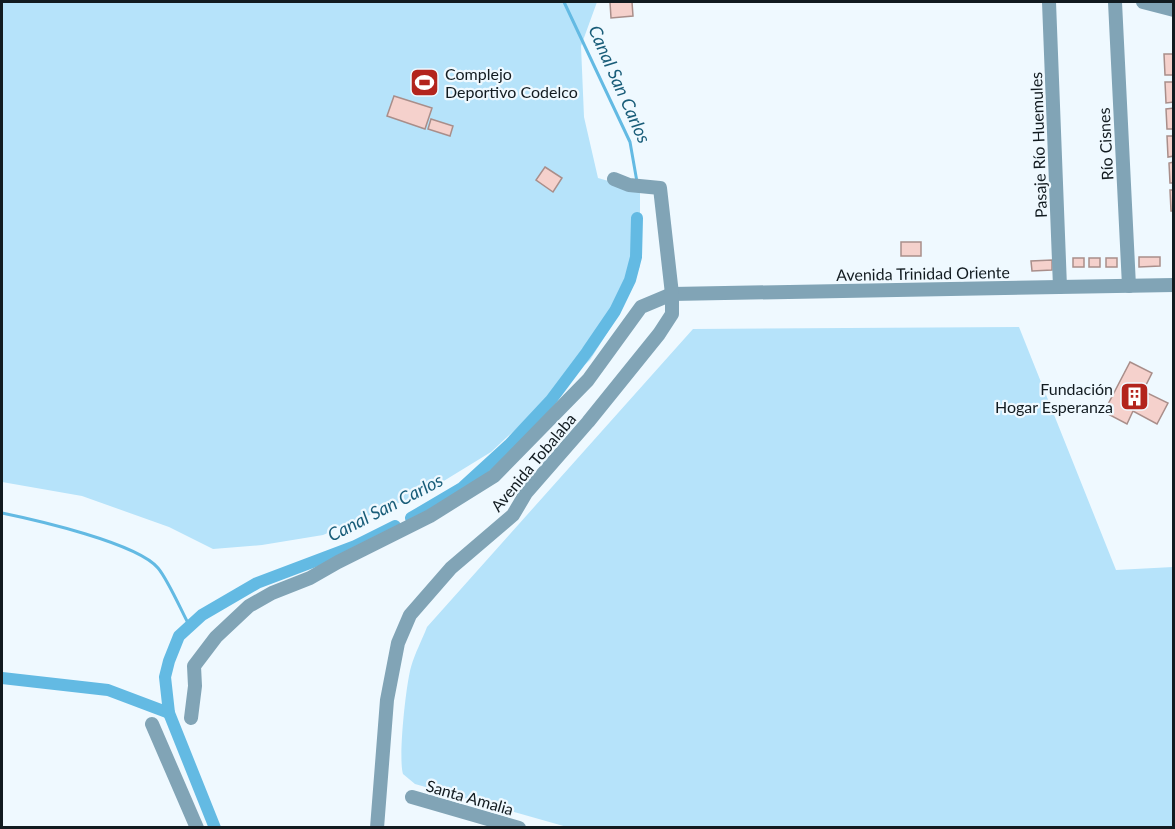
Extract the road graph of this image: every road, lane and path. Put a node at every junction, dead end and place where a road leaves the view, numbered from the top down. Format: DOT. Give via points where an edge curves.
graph roads {
  1 [pos="1048,2"];
  2 [pos="1115,2"];
  3 [pos="1143,2"];
  4 [pos="1173,10"];
  5 [pos="614,179"];
  6 [pos="1173,285"];
  7 [pos="1129,286"];
  8 [pos="1060,287"];
  9 [pos="672,294"];
  10 [pos="191,718"];
  11 [pos="152,724"];
  12 [pos="412,797"];
  13 [pos="197,828"];
  14 [pos="377,828"];
  15 [pos="519,828"];
  1 -- 8 [label="street, Pasaje Río Huemules"];
  2 -- 7 [label="street, Río Cisnes"];
  3 -- 4 [label="street"];
  5 -- 9 [label="street, Avenida Tobalaba" via="629,186 660,188"];
  6 -- 7 [label="street, Avenida Trinidad Oriente"];
  7 -- 8 [label="street, Avenida Trinidad Oriente"];
  8 -- 9 [label="street, Avenida Trinidad Oriente"];
  9 -- 10 [label="street" via="642,307 588,380 494,476 430,516 249,606 216,637 194,666"];
  9 -- 14 [label="street, Avenida Tobalaba" via="672,314 659,334 526,493 513,515 451,568 410,615 398,643 387,700"];
  11 -- 13 [label="street"];
  12 -- 15 [label="street, Santa Amalia"];
}
